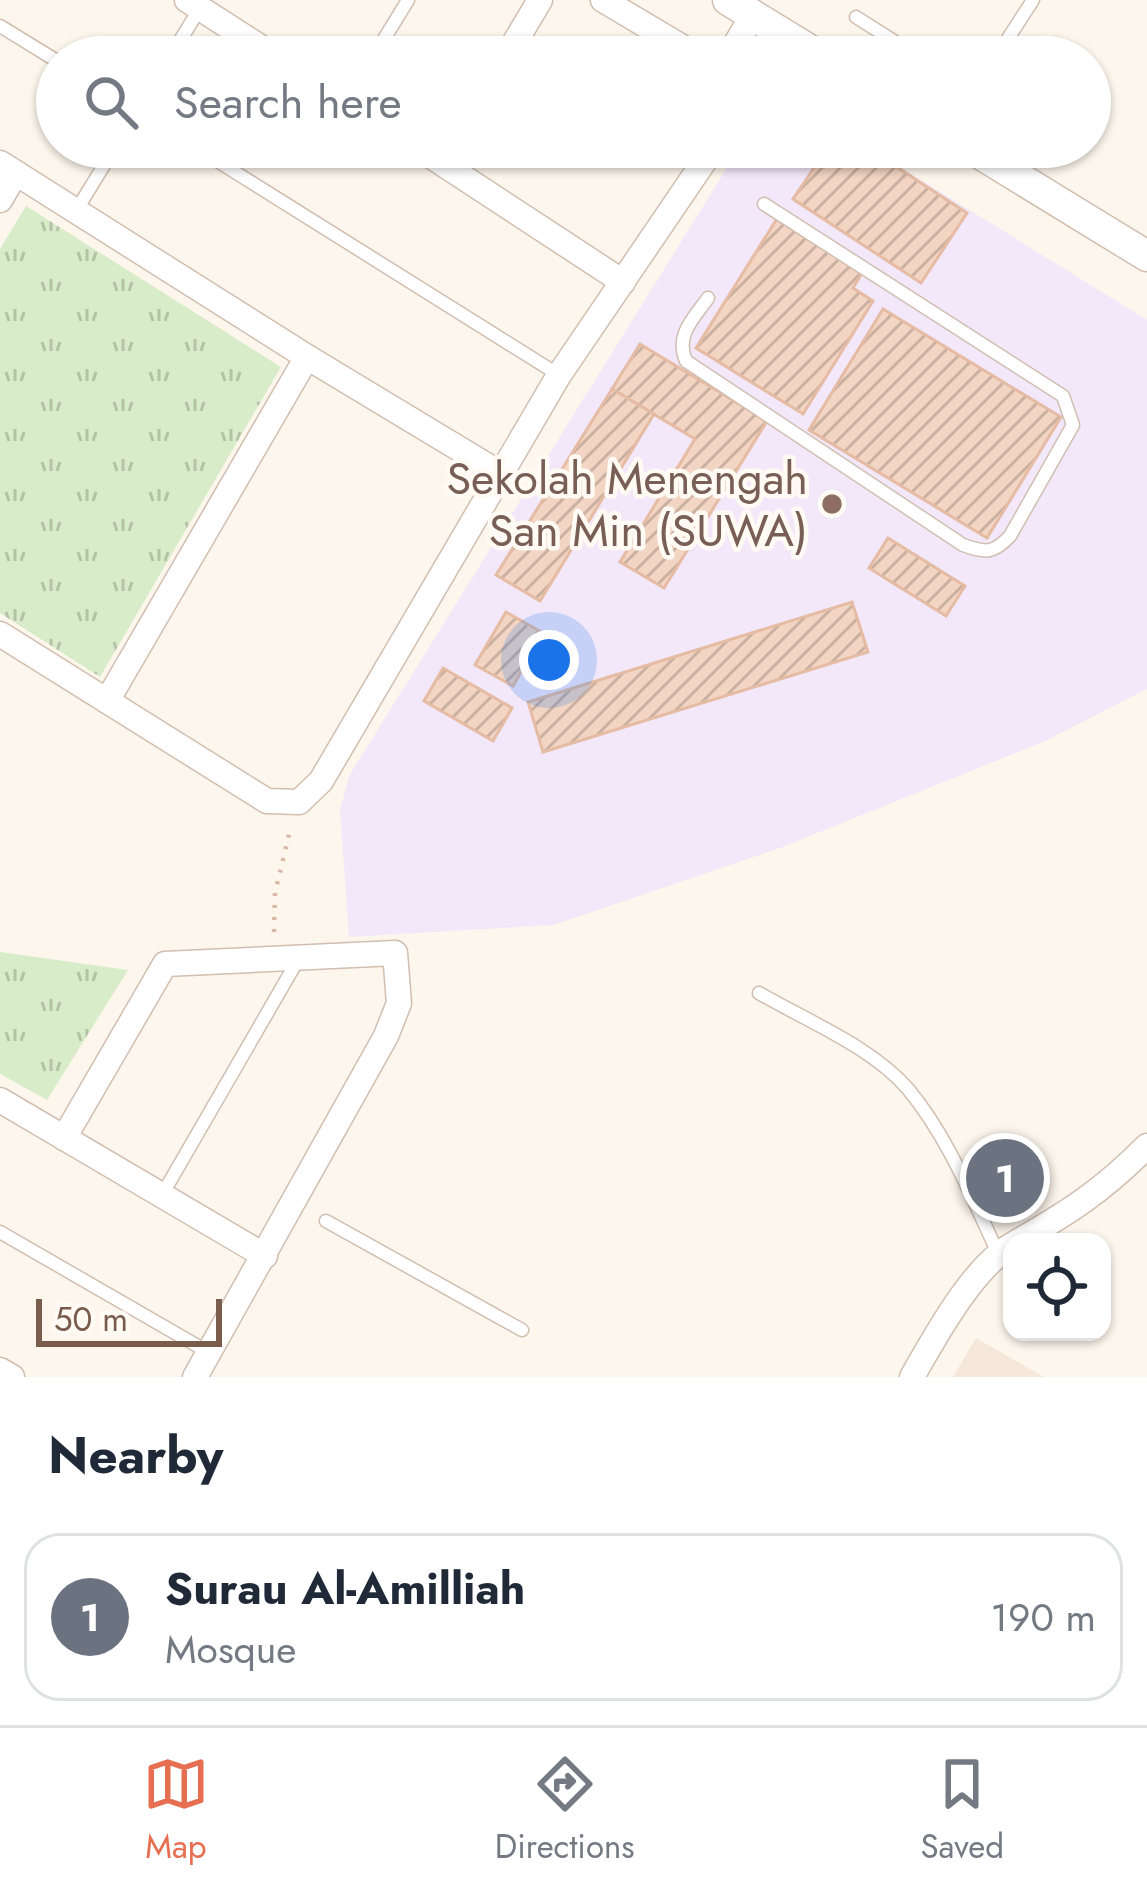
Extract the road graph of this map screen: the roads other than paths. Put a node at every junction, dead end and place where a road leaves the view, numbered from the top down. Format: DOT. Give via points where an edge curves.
graph roads {
  1 [pos="408,0"];
  2 [pos="541,0"];
  3 [pos="603,0"];
  4 [pos="1033,0"];
  5 [pos="193,4"];
  6 [pos="741,8"];
  7 [pos="856,17"];
  8 [pos="0,26"];
  9 [pos="179,36"];
  10 [pos="243,36"];
  11 [pos="386,36"];
  12 [pos="519,36"];
  13 [pos="664,36"];
  14 [pos="787,36"];
  15 [pos="886,36"];
  16 [pos="1010,36"];
  17 [pos="36,48"];
  18 [pos="8,168"];
  19 [pos="102,168"];
  20 [pos="228,168"];
  21 [pos="465,168"];
  22 [pos="700,168"];
  23 [pos="1003,168"];
  24 [pos="0,200"];
  25 [pos="764,203"];
  26 [pos="76,211"];
  27 [pos="1147,256"];
  28 [pos="623,282"];
  29 [pos="708,298"];
  30 [pos="307,357"];
  31 [pos="559,376"];
  32 [pos="501,474"];
  33 [pos="0,634"];
  34 [pos="107,701"];
  35 [pos="300,957"];
  36 [pos="759,994"];
  37 [pos="0,1100"];
  38 [pos="64,1138"];
  39 [pos="1147,1146"];
  40 [pos="162,1196"];
  41 [pos="326,1221"];
  42 [pos="0,1232"];
  43 [pos="1035,1233"];
  44 [pos="1003,1238"];
  45 [pos="1003,1253"];
  46 [pos="265,1256"];
  47 [pos="522,1330"];
  48 [pos="209,1353"];
  49 [pos="0,1370"];
  50 [pos="12,1377"];
  51 [pos="195,1377"];
  52 [pos="911,1377"];
  1 -- 11 [label="lane"];
  2 -- 12 [label="street"];
  3 -- 13 [label="street"];
  4 -- 16 [label="lane"];
  5 -- 9 [label="lane"];
  5 -- 10 [label="street"];
  6 -- 14 [label="street"];
  7 -- 15 [label="lane"];
  8 -- 17 [label="lane"];
  18 -- 24 [label="street"];
  18 -- 26 [label="street"];
  19 -- 26 [label="lane"];
  20 -- 31 [label="lane"];
  21 -- 28 [label="street"];
  22 -- 28 [label="street"];
  23 -- 27 [label="street"];
  25 -- 29 [label="lane" via="1063,397 1073,425 1010,536 986,553 963,544 686,361 683,333"];
  26 -- 30 [label="street"];
  28 -- 31 [label="street"];
  30 -- 32 [label="street"];
  30 -- 34 [label="street"];
  31 -- 32 [label="street"];
  32 -- 34 [label="street" via="321,781 299,802 267,801"];
  33 -- 34 [label="street"];
  35 -- 38 [label="street" via="165,964"];
  35 -- 40 [label="lane"];
  35 -- 46 [label="street" via="395,953 399,1003"];
  36 -- 44 [label="lane" via="906,1086"];
  37 -- 38 [label="street"];
  38 -- 40 [label="street"];
  39 -- 43 [label="street" via="1104,1189"];
  40 -- 46 [label="street"];
  41 -- 47 [label="lane"];
  42 -- 48 [label="lane"];
  45 -- 52 [label="street" via="967,1291"];
  46 -- 48 [label="street"];
  48 -- 51 [label="street"];
  49 -- 50 [label="street"];
}
